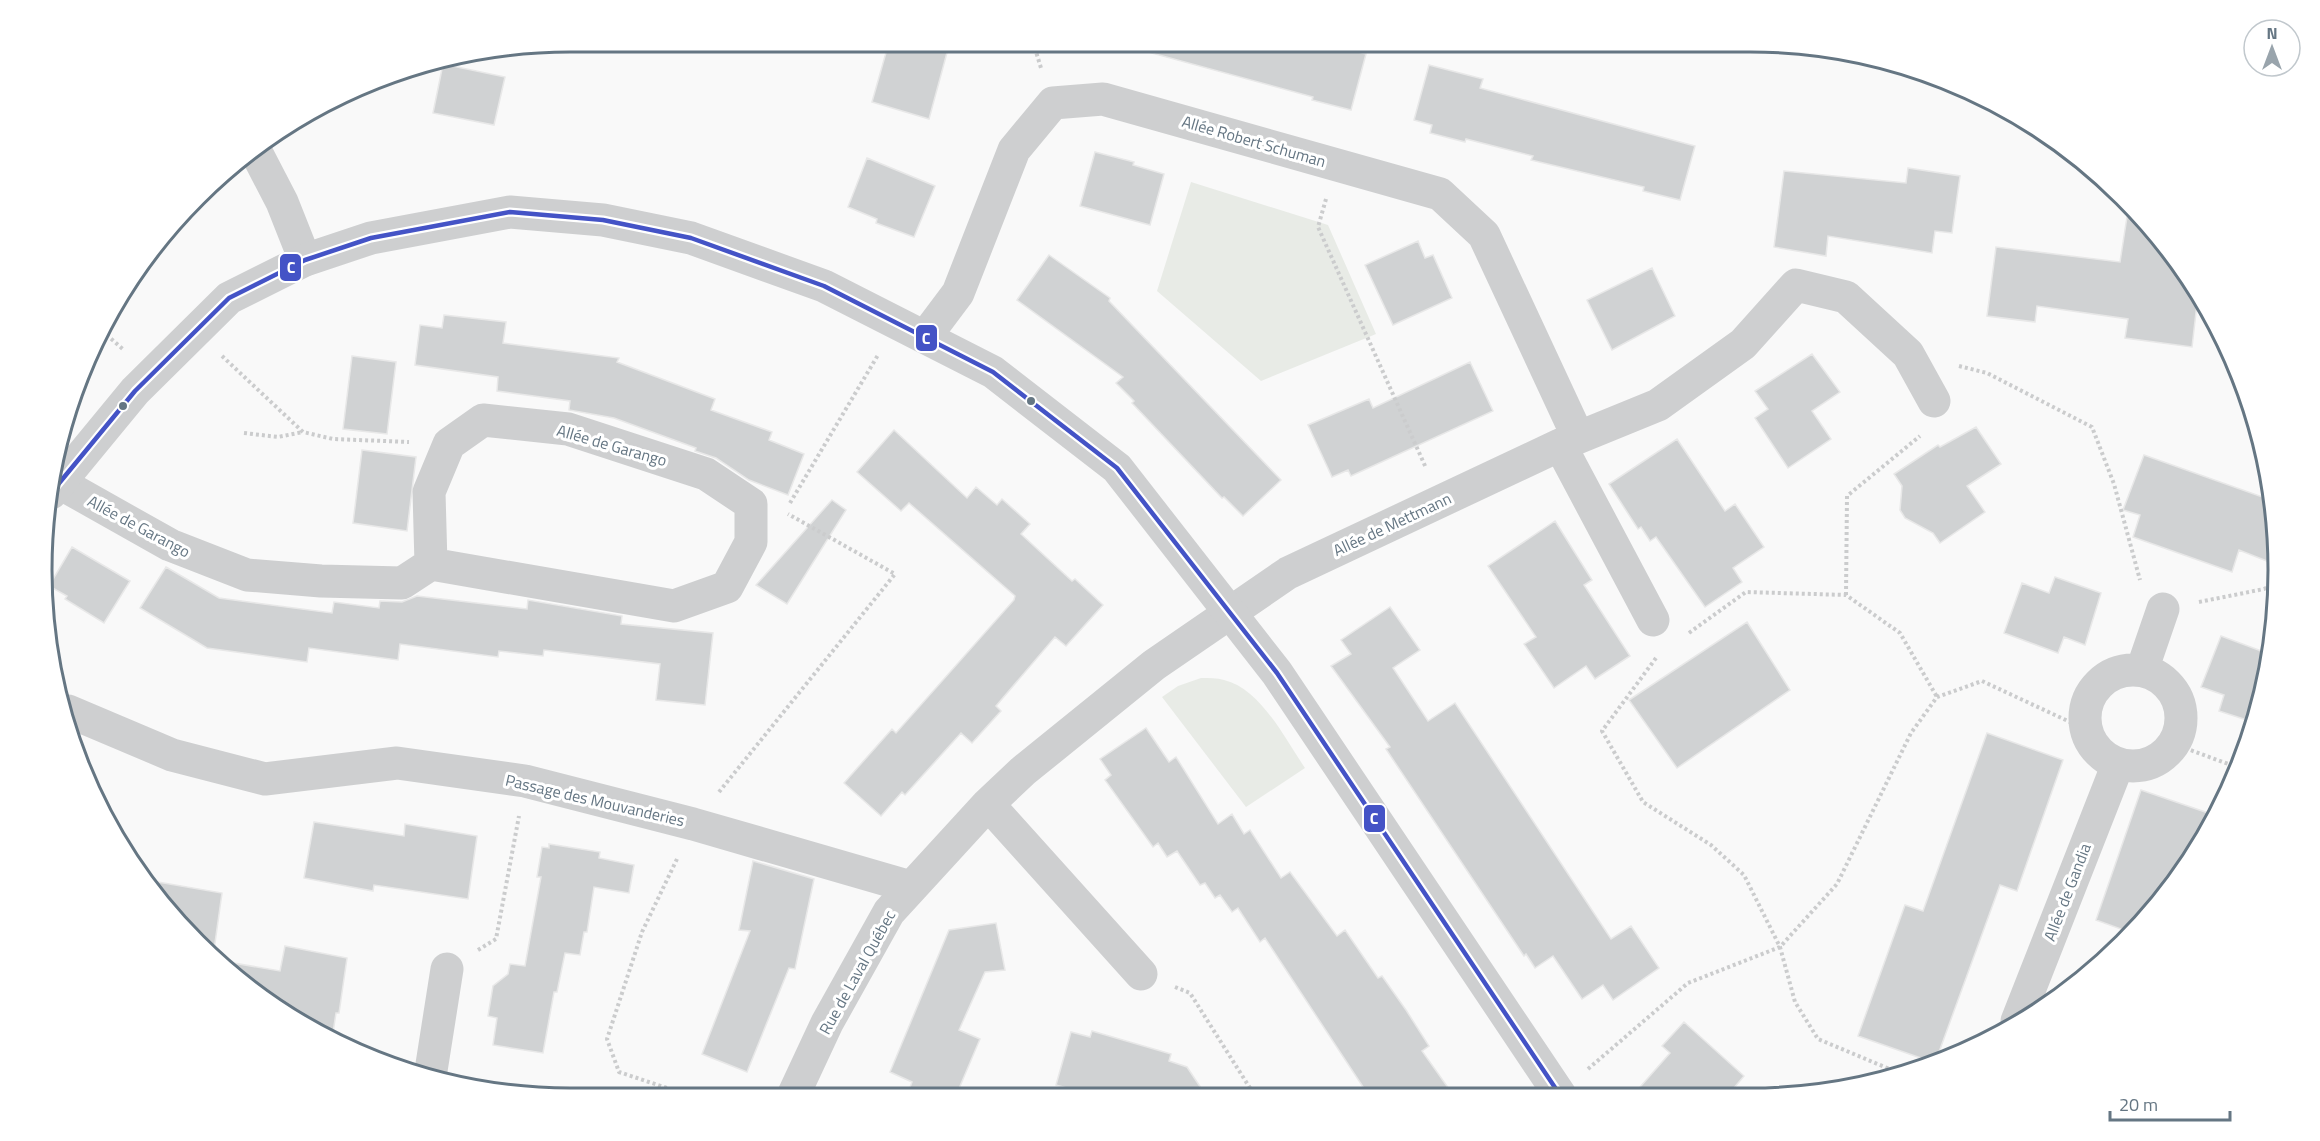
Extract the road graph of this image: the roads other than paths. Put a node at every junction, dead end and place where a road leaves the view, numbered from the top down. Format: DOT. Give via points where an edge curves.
graph roads {
  1 [pos="259,157"];
  2 [pos="305,260"];
  3 [pos="925,337"];
  4 [pos="1934,401"];
  5 [pos="1569,441"];
  6 [pos="60,481"];
  7 [pos="59,489"];
  8 [pos="431,564"];
  9 [pos="2163,609"];
  10 [pos="1229,612"];
  11 [pos="1653,620"];
  12 [pos="2142,670"];
  13 [pos="72,713"];
  14 [pos="2118,764"];
  15 [pos="988,804"];
  16 [pos="911,887"];
  17 [pos="447,969"];
  18 [pos="1141,974"];
  19 [pos="2021,1011"];
  20 [pos="431,1069"];
  21 [pos="797,1088"];
  22 [pos="1555,1088"];
  1 -- 2 [label="street"];
  2 -- 3 [label="street" via="371,238 510,212 603,220 691,238 824,286"];
  2 -- 6 [label="street" via="229,298 135,391"];
  3 -- 5 [label="street, Allée Robert Schuman" via="958,293 1014,150 1053,103 1103,99 1440,194 1484,235"];
  3 -- 10 [label="street" via="993,372 1117,468"];
  4 -- 5 [label="street, Allée de Mettmann" via="1908,354 1846,297 1796,285 1743,344 1658,405"];
  5 -- 10 [label="street, Allée de Mettmann" via="1288,573"];
  5 -- 11 [label="street"];
  7 -- 8 [label="street, Allée de Garango" via="170,545 247,575 402,583"];
  8 -- 8 [label="street, Allée de Garango" via="674,606 727,587 751,542 752,504 706,474 568,429 483,420 449,444 429,492"];
  9 -- 12 [label="street"];
  10 -- 15 [label="street, Rue de Laval Québec" via="1154,665"];
  10 -- 22 [label="street" via="1296,702"];
  12 -- 14 [label="street" via="2126,669 2111,674 2088,697 2085,729 2103,756"];
  12 -- 14 [label="street" via="2163,680 2178,699 2182,714 2180,730 2174,744 2149,764"];
  13 -- 16 [label="street, Passage des Mouvanderies" via="172,756 265,779 397,763 525,781 693,824"];
  14 -- 19 [label="street, Allée de Gandia"];
  15 -- 16 [label="street, Rue de Laval Québec"];
  15 -- 18 [label="street"];
  16 -- 21 [label="street, Rue de Laval Québec" via="889,912 827,1023"];
  17 -- 20 [label="street"];
}
